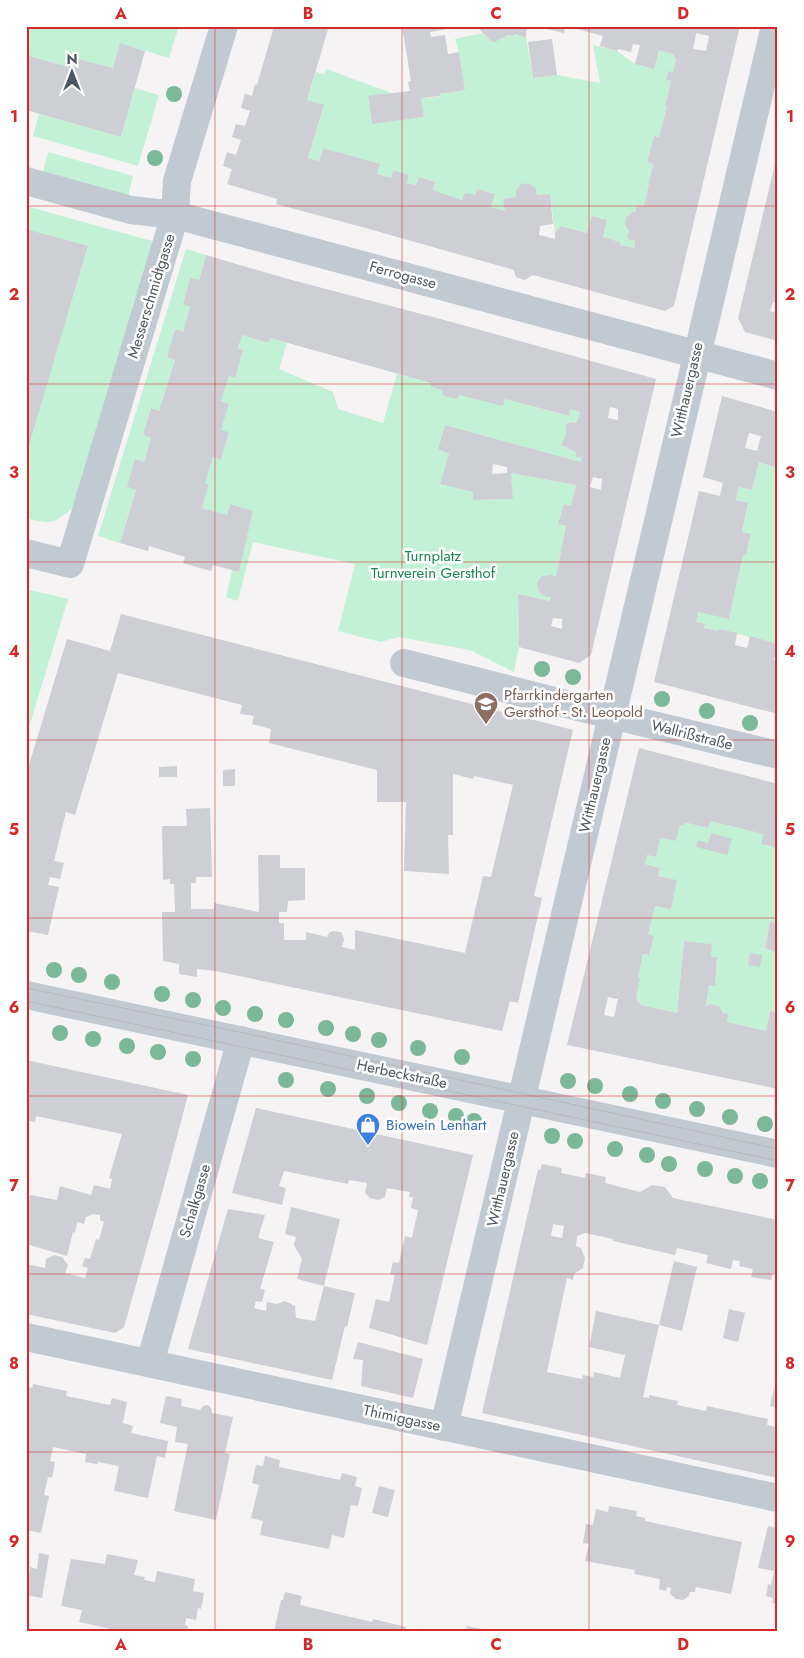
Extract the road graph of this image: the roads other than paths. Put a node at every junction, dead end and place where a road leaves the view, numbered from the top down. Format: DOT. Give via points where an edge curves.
graph roads {
  1 [pos="224,26"];
  2 [pos="775,26"];
  3 [pos="26,181"];
  4 [pos="175,215"];
  5 [pos="696,353"];
  6 [pos="778,376"];
  7 [pos="26,553"];
  8 [pos="404,663"];
  9 [pos="611,715"];
  10 [pos="778,755"];
  11 [pos="26,995"];
  12 [pos="241,1040"];
  13 [pos="522,1100"];
  14 [pos="778,1154"];
  15 [pos="26,1337"];
  16 [pos="150,1363"];
  17 [pos="444,1427"];
  18 [pos="778,1498"];
  1 -- 4 [label="street, Messerschmidtgasse" via="177,181"];
  2 -- 5 [label="street, Witthauergasse"];
  3 -- 4 [label="street, Ferrogasse" via="131,210"];
  4 -- 5 [label="street, Ferrogasse"];
  4 -- 7 [label="street, Messerschmidtgasse" via="70,564"];
  5 -- 6 [label="street, Ferrogasse"];
  5 -- 9 [label="street, Witthauergasse"];
  8 -- 9 [label="street, Wallrißstraße"];
  9 -- 10 [label="street, Wallrißstraße"];
  9 -- 13 [label="street, Witthauergasse"];
  11 -- 12 [label="street, Herbeckstraße"];
  12 -- 13 [label="street, Herbeckstraße"];
  12 -- 16 [label="street, Schalkgasse"];
  13 -- 14 [label="street, Herbeckstraße"];
  13 -- 17 [label="street, Witthauergasse"];
  15 -- 16 [label="street, Thimiggasse"];
  16 -- 17 [label="street, Thimiggasse"];
  17 -- 18 [label="street, Thimiggasse"];
}
